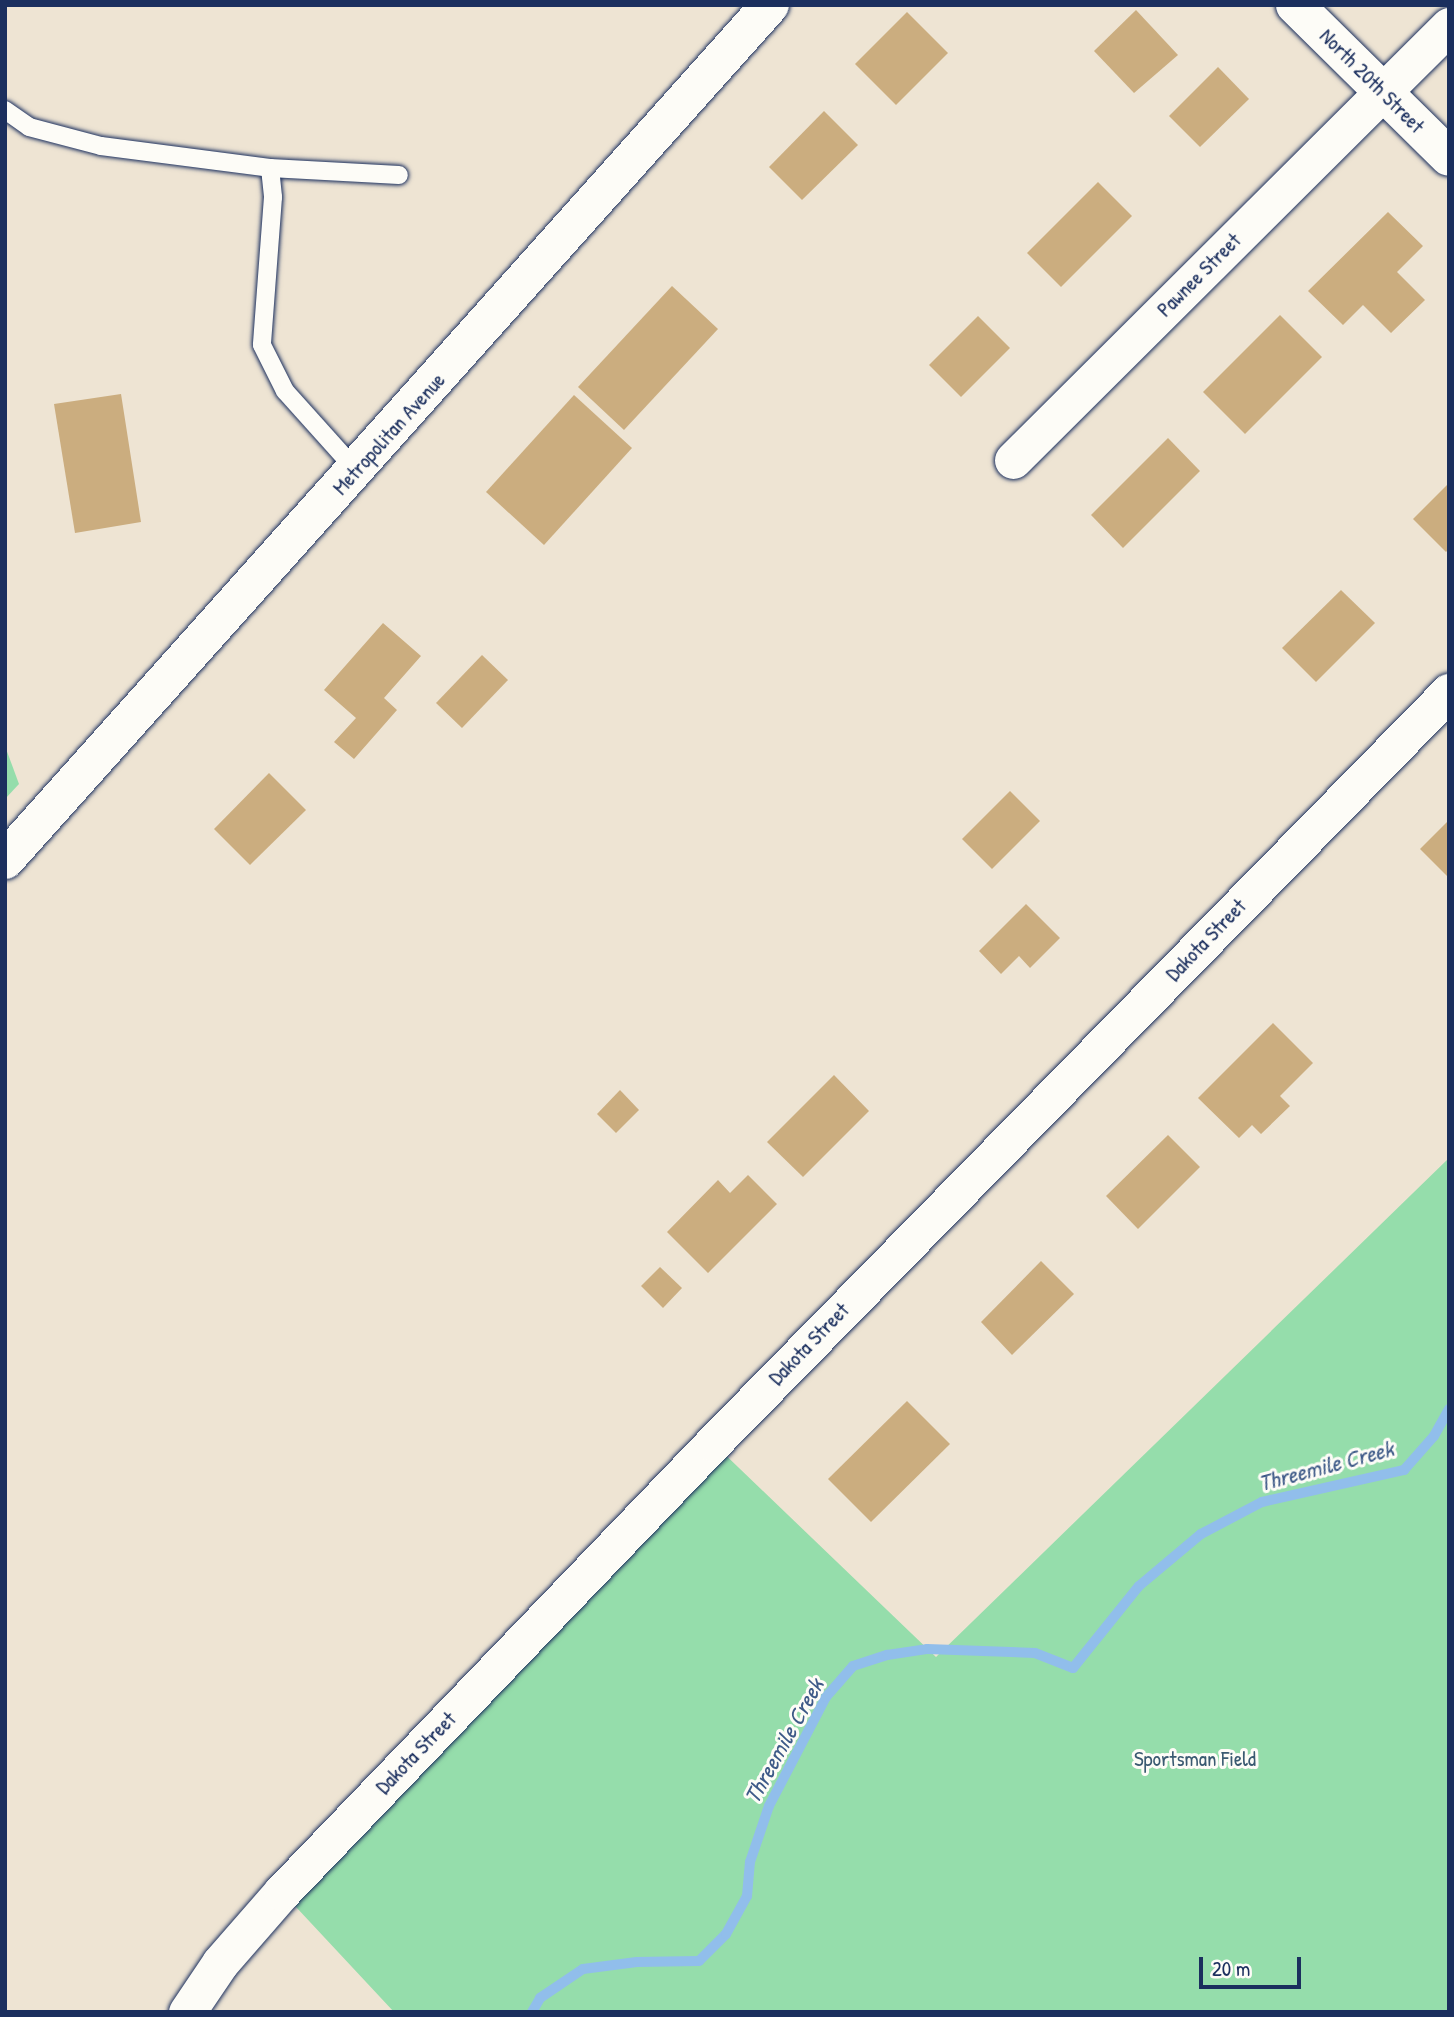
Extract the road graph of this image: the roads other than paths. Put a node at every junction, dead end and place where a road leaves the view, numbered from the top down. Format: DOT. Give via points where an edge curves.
graph roads {
  1 [pos="770,5"];
  2 [pos="1295,5"];
  3 [pos="1449,26"];
  4 [pos="1385,92"];
  5 [pos="5,110"];
  6 [pos="1449,157"];
  7 [pos="270,168"];
  8 [pos="399,175"];
  9 [pos="1013,460"];
  10 [pos="356,470"];
  11 [pos="1449,692"];
  12 [pos="5,860"];
  13 [pos="187,2012"];
  1 -- 10 [label="street, Metropolitan Avenue"];
  2 -- 4 [label="street, North 20th Street"];
  3 -- 4 [label="street"];
  4 -- 6 [label="street, North 20th Street"];
  4 -- 9 [label="street, Pawnee Street"];
  5 -- 7 [label="lane" via="29,127 101,146"];
  7 -- 8 [label="lane"];
  7 -- 10 [label="lane" via="262,345 285,391"];
  10 -- 12 [label="street, Metropolitan Avenue"];
  11 -- 13 [label="street, Dakota Street" via="713,1443 292,1882 220,1963"];
}
